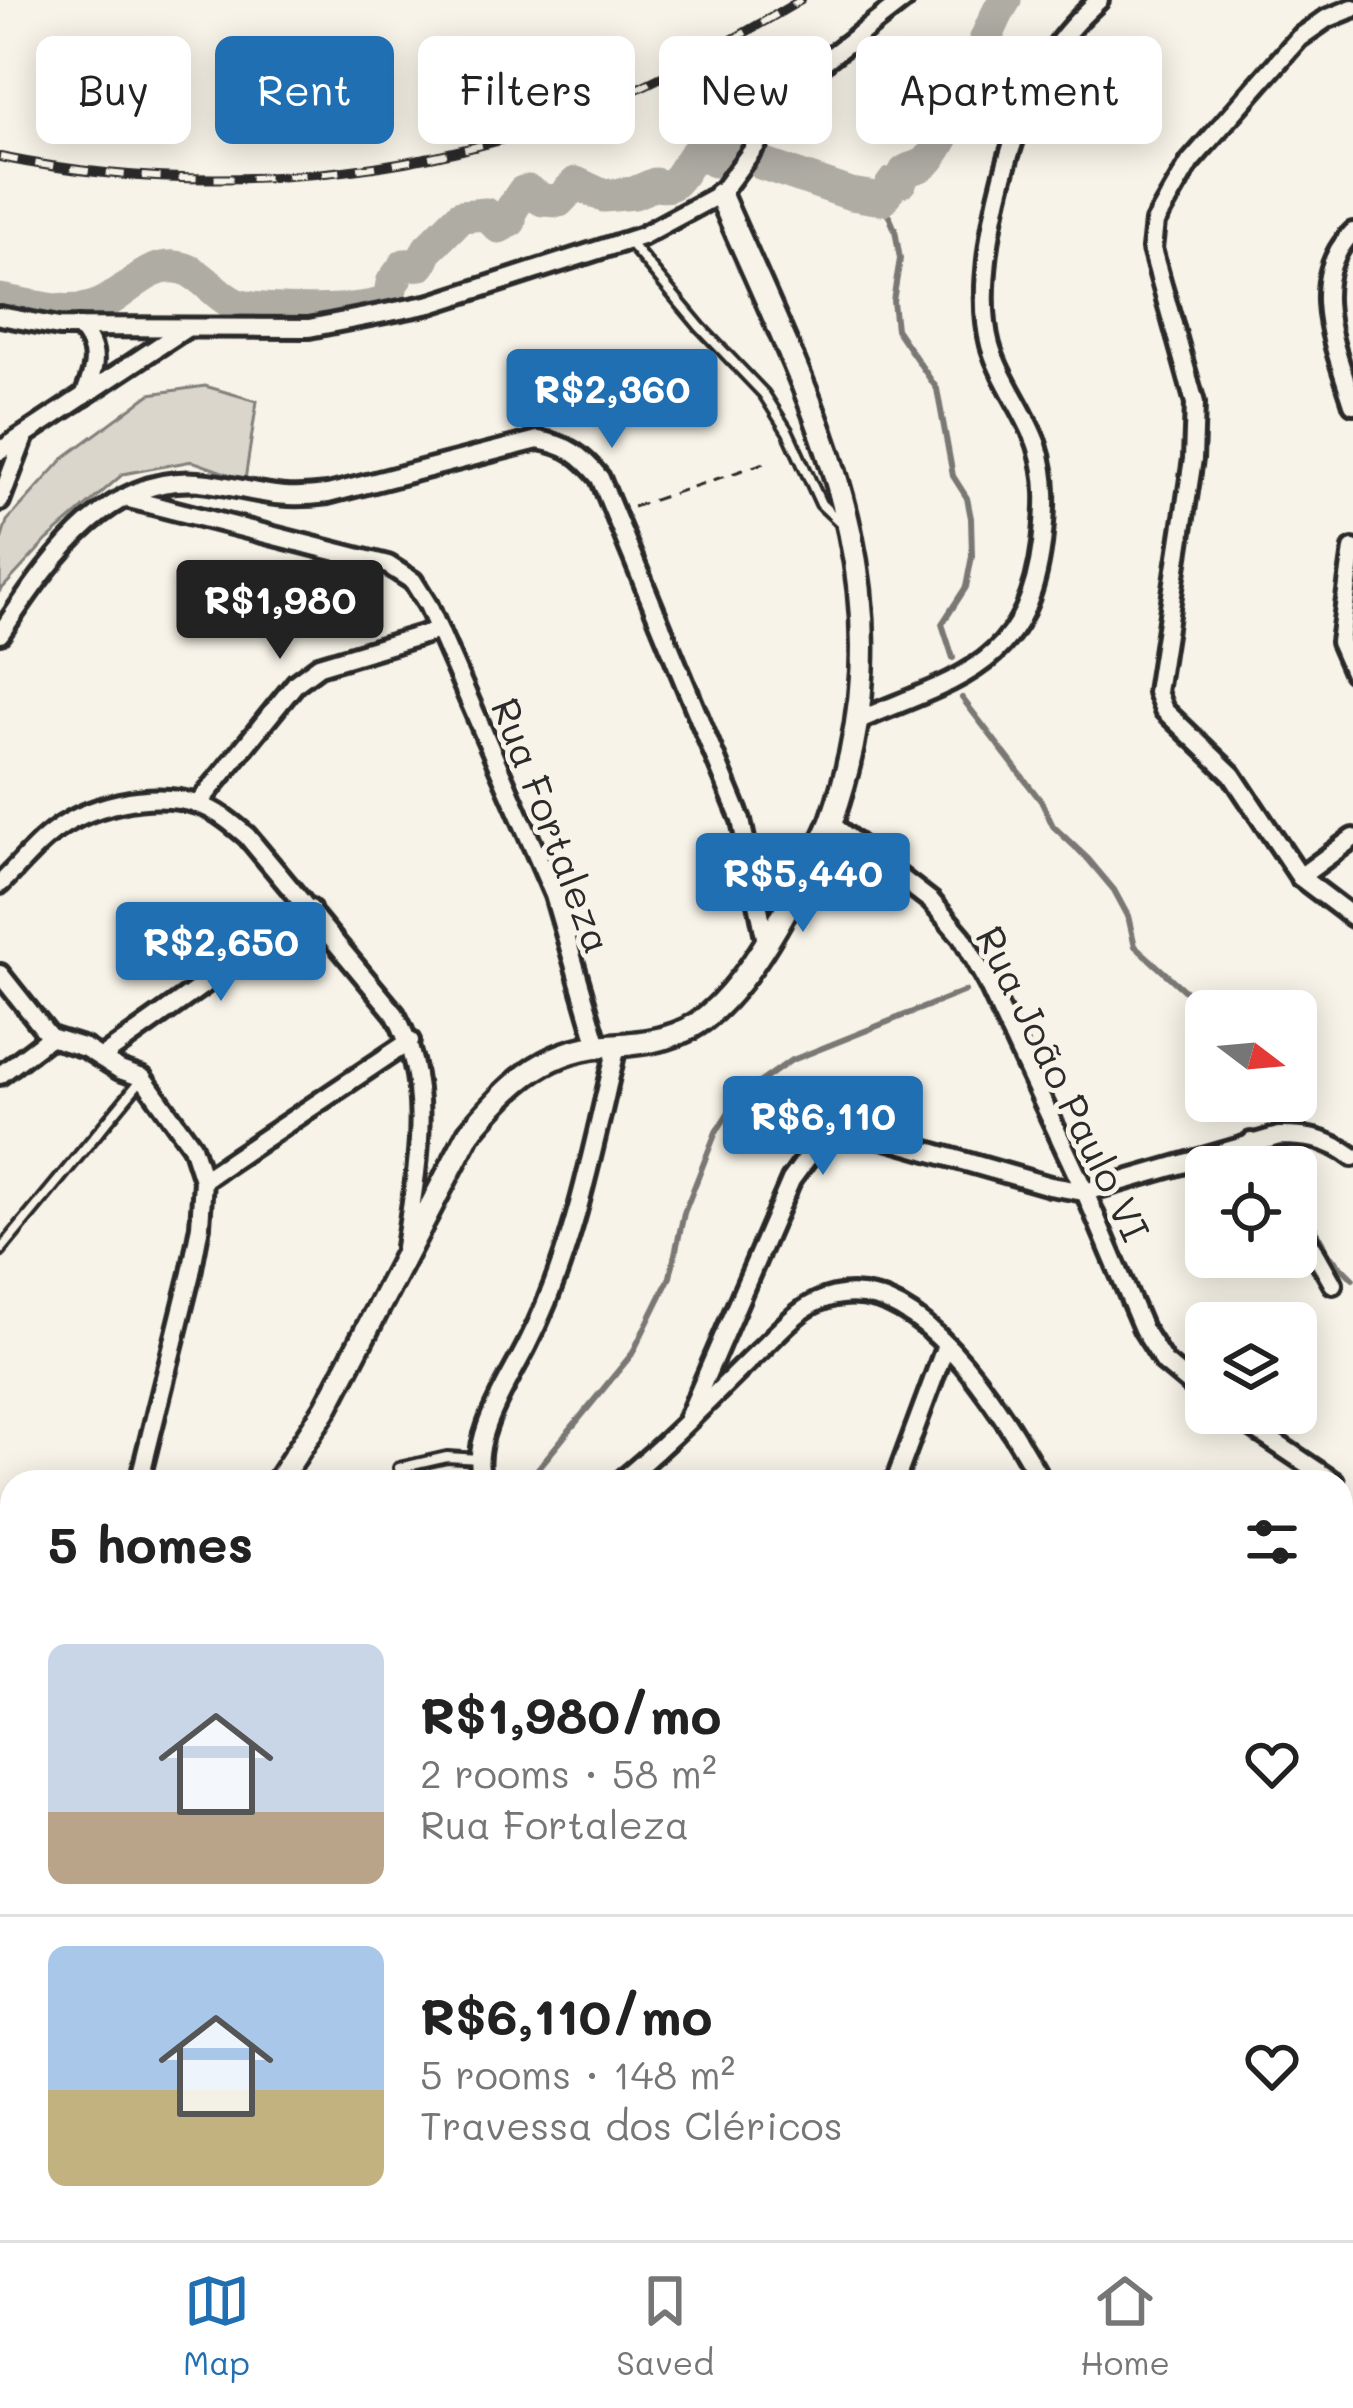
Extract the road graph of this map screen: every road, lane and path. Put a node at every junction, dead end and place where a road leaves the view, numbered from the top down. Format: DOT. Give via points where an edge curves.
graph roads {
  1 [pos="904,0"];
  2 [pos="1099,0"];
  3 [pos="1353,8"];
  4 [pos="720,194"];
  5 [pos="1353,232"];
  6 [pos="628,241"];
  7 [pos="0,316"];
  8 [pos="79,327"];
  9 [pos="186,328"];
  10 [pos="84,396"];
  11 [pos="1353,404"];
  12 [pos="25,434"];
  13 [pos="0,451"];
  14 [pos="770,461"];
  15 [pos="124,497"];
  16 [pos="0,501"];
  17 [pos="614,514"];
  18 [pos="853,532"];
  19 [pos="1353,549"];
  20 [pos="439,630"];
  21 [pos="0,634"];
  22 [pos="1346,641"];
  23 [pos="1353,672"];
  24 [pos="859,720"];
  25 [pos="198,804"];
  26 [pos="830,824"];
  27 [pos="1353,838"];
  28 [pos="1300,877"];
  29 [pos="0,884"];
  30 [pos="310,909"];
  31 [pos="1353,917"];
  32 [pos="766,942"];
  33 [pos="0,974"];
  34 [pos="50,1037"];
  35 [pos="410,1041"];
  36 [pos="608,1046"];
  37 [pos="102,1057"];
  38 [pos="0,1075"];
  39 [pos="142,1078"];
  40 [pos="1251,1142"];
  41 [pos="1253,1146"];
  42 [pos="1353,1157"];
  43 [pos="203,1180"];
  44 [pos="1085,1192"];
  45 [pos="0,1251"];
  46 [pos="404,1254"];
  47 [pos="1317,1255"];
  48 [pos="1334,1284"];
  49 [pos="946,1346"];
  50 [pos="1185,1379"];
  51 [pos="688,1418"];
  52 [pos="1262,1434"];
  53 [pos="479,1459"];
  54 [pos="399,1468"];
  55 [pos="142,1470"];
  56 [pos="286,1470"];
  57 [pos="480,1470"];
  58 [pos="635,1470"];
  59 [pos="900,1470"];
  60 [pos="1035,1470"];
  61 [pos="1316,1470"];
  1 -- 4 [label="street" via="810,76"];
  2 -- 24 [label="street" via="1060,40 1028,99 1002,178 987,267 991,347 1044,469 1044,527 1026,612 980,667"];
  3 -- 28 [label="street" via="1299,38 1190,162 1155,222 1152,249 1195,403 1157,692 1164,710 1232,776"];
  4 -- 6 [label="street"];
  4 -- 18 [label="street" via="807,395"];
  5 -- 11 [label="street" via="1331,265 1326,298"];
  6 -- 9 [label="street" via="381,316 310,328"];
  6 -- 18 [label="lane" via="764,394 821,504"];
  7 -- 8 [label="street"];
  8 -- 9 [label="street"];
  8 -- 10 [label="street" via="95,352"];
  9 -- 10 [label="street"];
  10 -- 12 [label="street"];
  12 -- 13 [label="street"];
  12 -- 16 [label="street"];
  14 -- 17 [label="path"];
  15 -- 17 [label="street" via="186,481 270,497 328,494 538,440 580,453"];
  15 -- 20 [label="street, Rua Fortaleza" via="388,565 413,581"];
  15 -- 21 [label="street" via="52,559"];
  17 -- 32 [label="street" via="741,820"];
  18 -- 24 [label="street" via="862,590"];
  19 -- 22 [label="street"];
  20 -- 25 [label="street" via="319,666 272,709"];
  20 -- 36 [label="street, Rua Fortaleza" via="554,895"];
  22 -- 23 [label="street"];
  24 -- 26 [label="street"];
  25 -- 29 [label="street" via="124,802 86,814 50,835"];
  25 -- 30 [label="street" via="248,836"];
  26 -- 32 [label="street"];
  26 -- 44 [label="street, Rua João Paulo VI" via="932,901 962,937"];
  27 -- 28 [label="street"];
  28 -- 31 [label="street"];
  30 -- 35 [label="street"];
  30 -- 37 [label="street"];
  32 -- 36 [label="street" via="696,1025"];
  33 -- 34 [label="street"];
  34 -- 37 [label="street"];
  34 -- 38 [label="street"];
  35 -- 43 [label="street"];
  35 -- 46 [label="street" via="420,1149"];
  36 -- 46 [label="street" via="550,1059 495,1101 469,1132"];
  36 -- 53 [label="street" via="575,1216"];
  37 -- 39 [label="street"];
  39 -- 43 [label="street" via="192,1146"];
  39 -- 45 [label="lane"];
  40 -- 41 [label="street"];
  40 -- 42 [label="street" via="1307,1136"];
  40 -- 44 [label="street"];
  43 -- 55 [label="street" via="191,1273"];
  44 -- 50 [label="street, Rua João Paulo VI" via="1143,1329"];
  44 -- 51 [label="street" via="879,1137 824,1136 791,1180"];
  46 -- 56 [label="street"];
  47 -- 48 [label="street"];
  49 -- 51 [label="street" via="906,1310 845,1293 802,1311"];
  49 -- 59 [label="street"];
  49 -- 60 [label="street" via="998,1405"];
  51 -- 58 [label="street"];
  52 -- 61 [label="street"];
  53 -- 54 [label="lane"];
  53 -- 57 [label="street"];
}
